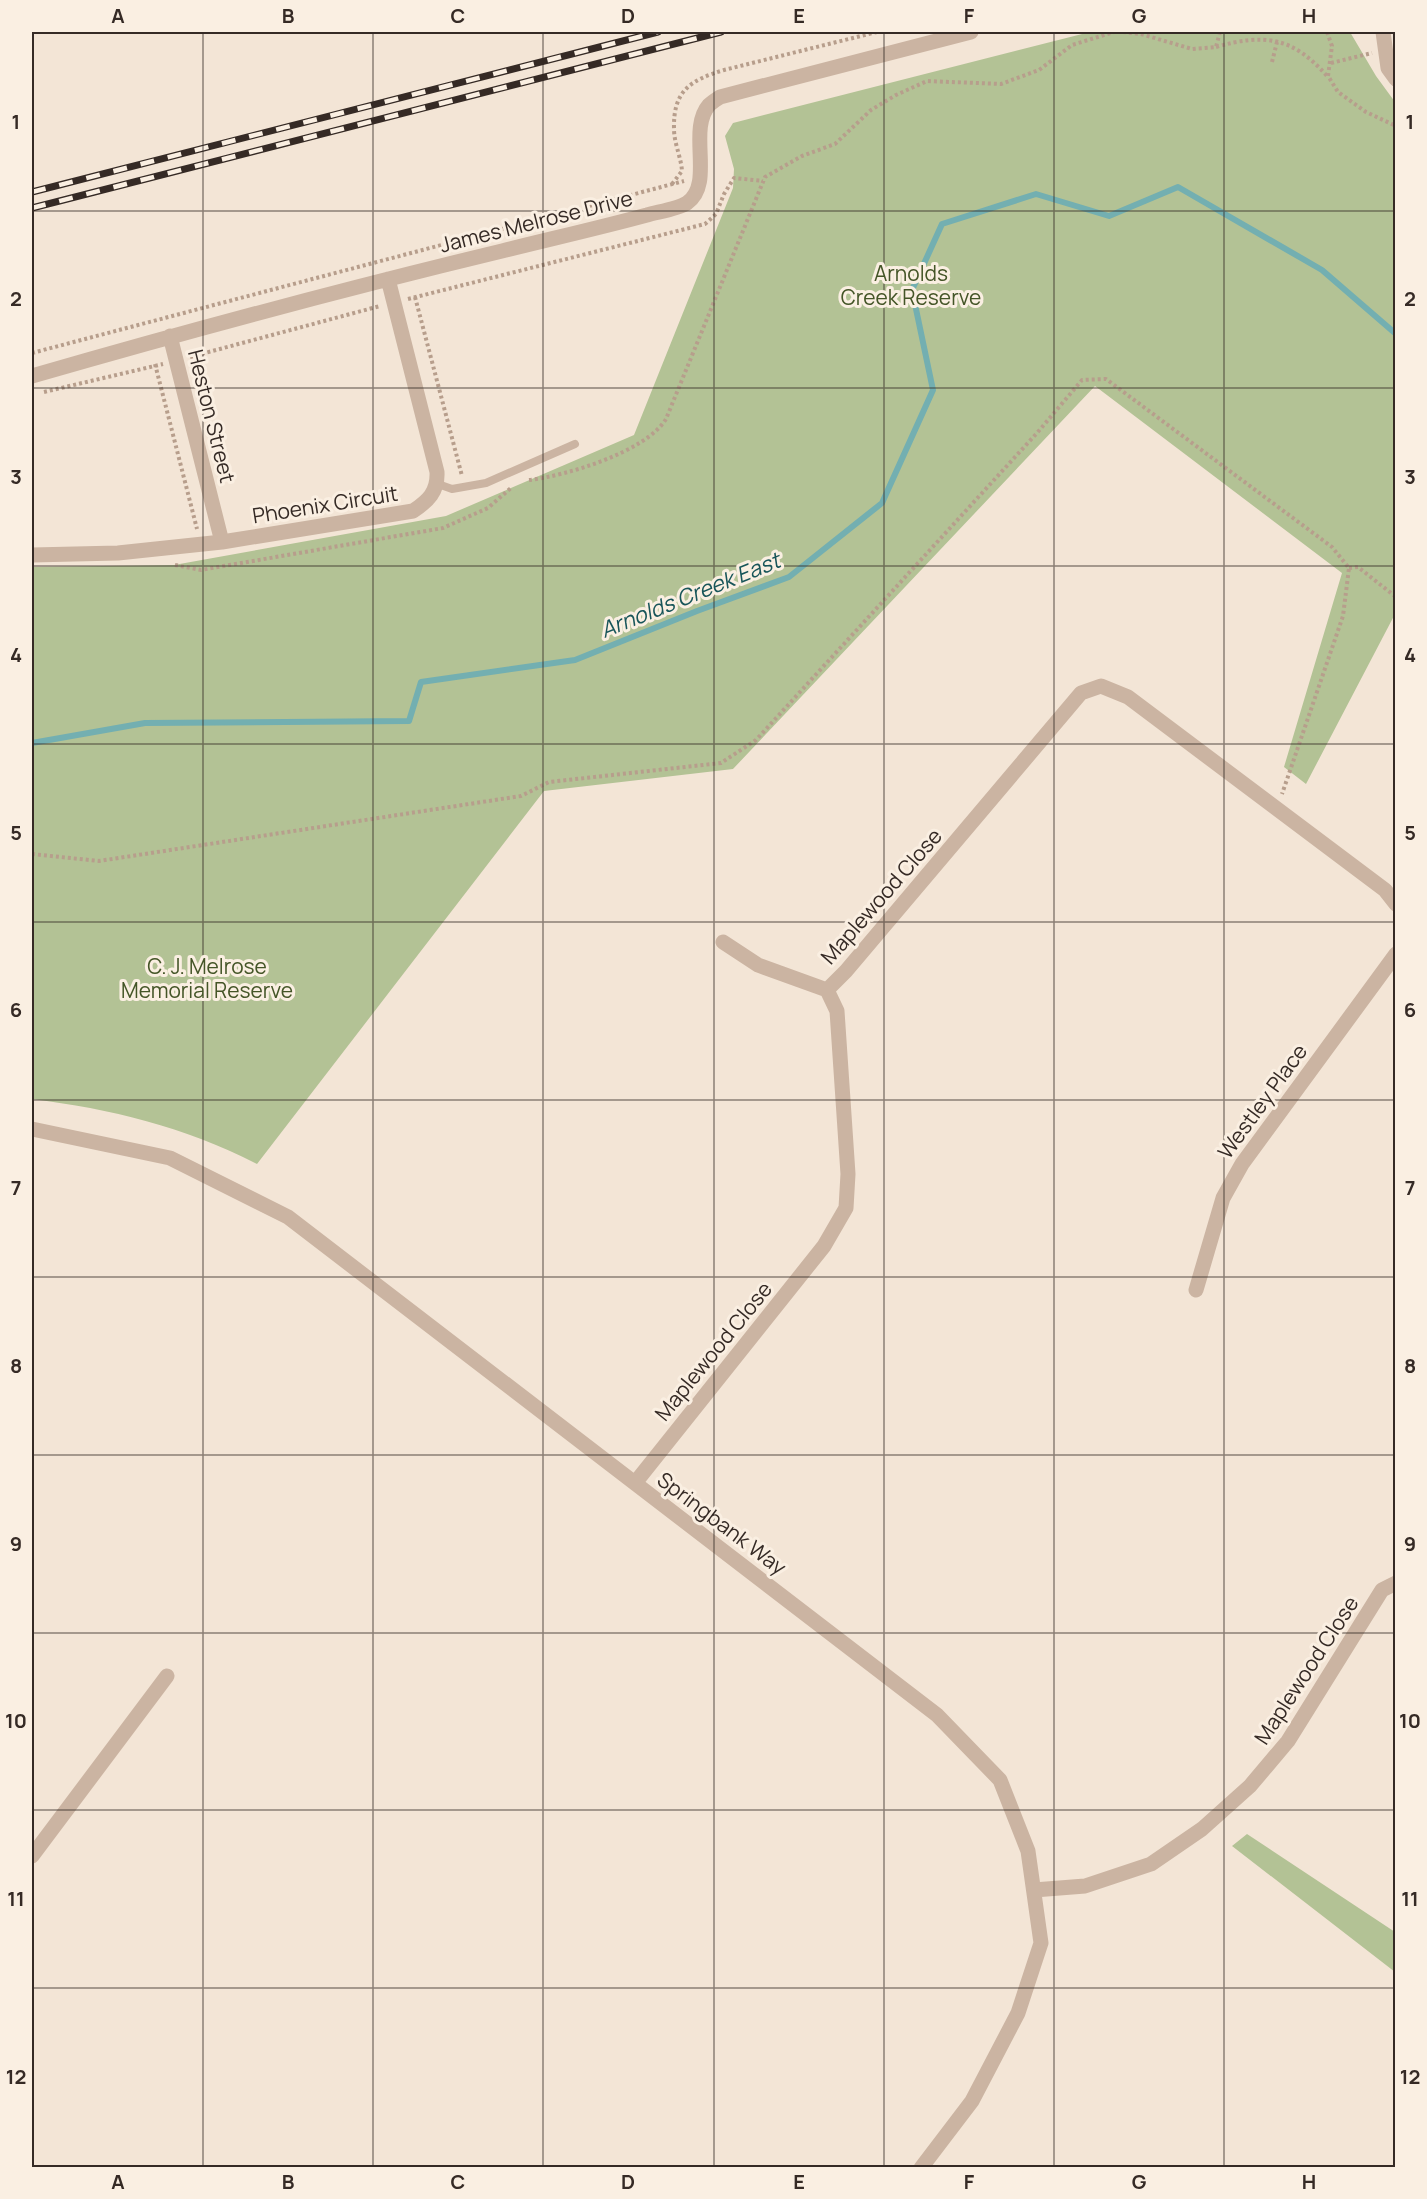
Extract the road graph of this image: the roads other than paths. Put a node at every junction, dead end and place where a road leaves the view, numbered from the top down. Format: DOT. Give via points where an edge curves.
graph roads {
  1 [pos="971,32"];
  2 [pos="1383,32"];
  3 [pos="1395,80"];
  4 [pos="388,279"];
  5 [pos="170,336"];
  6 [pos="32,376"];
  7 [pos="575,444"];
  8 [pos="438,484"];
  9 [pos="222,542"];
  10 [pos="32,555"];
  11 [pos="1395,904"];
  12 [pos="723,942"];
  13 [pos="1395,954"];
  14 [pos="827,990"];
  15 [pos="32,1129"];
  16 [pos="1196,1290"];
  17 [pos="635,1483"];
  18 [pos="1395,1583"];
  19 [pos="167,1676"];
  20 [pos="32,1856"];
  21 [pos="1034,1890"];
  22 [pos="921,2168"];
  1 -- 4 [label="street, James Melrose Drive" via="720,97 709,104 700,127 700,177 695,194 686,204"];
  2 -- 3 [label="street" via="1388,68"];
  4 -- 5 [label="street, James Melrose Drive"];
  4 -- 8 [label="street"];
  5 -- 6 [label="street, James Melrose Drive"];
  5 -- 9 [label="street, Heston Street"];
  7 -- 8 [label="lane" via="486,483 453,489"];
  8 -- 9 [label="street, Phoenix Circuit" via="429,501 412,511"];
  9 -- 10 [label="street, Phoenix Circuit" via="118,553"];
  11 -- 14 [label="street, Maplewood Close" via="1385,890 1128,697 1101,686 1081,693"];
  12 -- 14 [label="street" via="758,965"];
  13 -- 16 [label="street, Westley Place" via="1242,1164 1223,1198"];
  14 -- 17 [label="street, Maplewood Close" via="837,1011 848,1174 846,1208 824,1246"];
  15 -- 17 [label="street, Springbank Way" via="170,1158 288,1217"];
  17 -- 21 [label="street, Springbank Way" via="937,1714 1000,1780 1028,1851"];
  18 -- 21 [label="street, Maplewood Close" via="1382,1590 1288,1741 1250,1786 1202,1828 1151,1864 1085,1886"];
  19 -- 20 [label="street"];
  21 -- 22 [label="street, Springbank Way" via="1041,1943 1018,2013 972,2101"];
}
